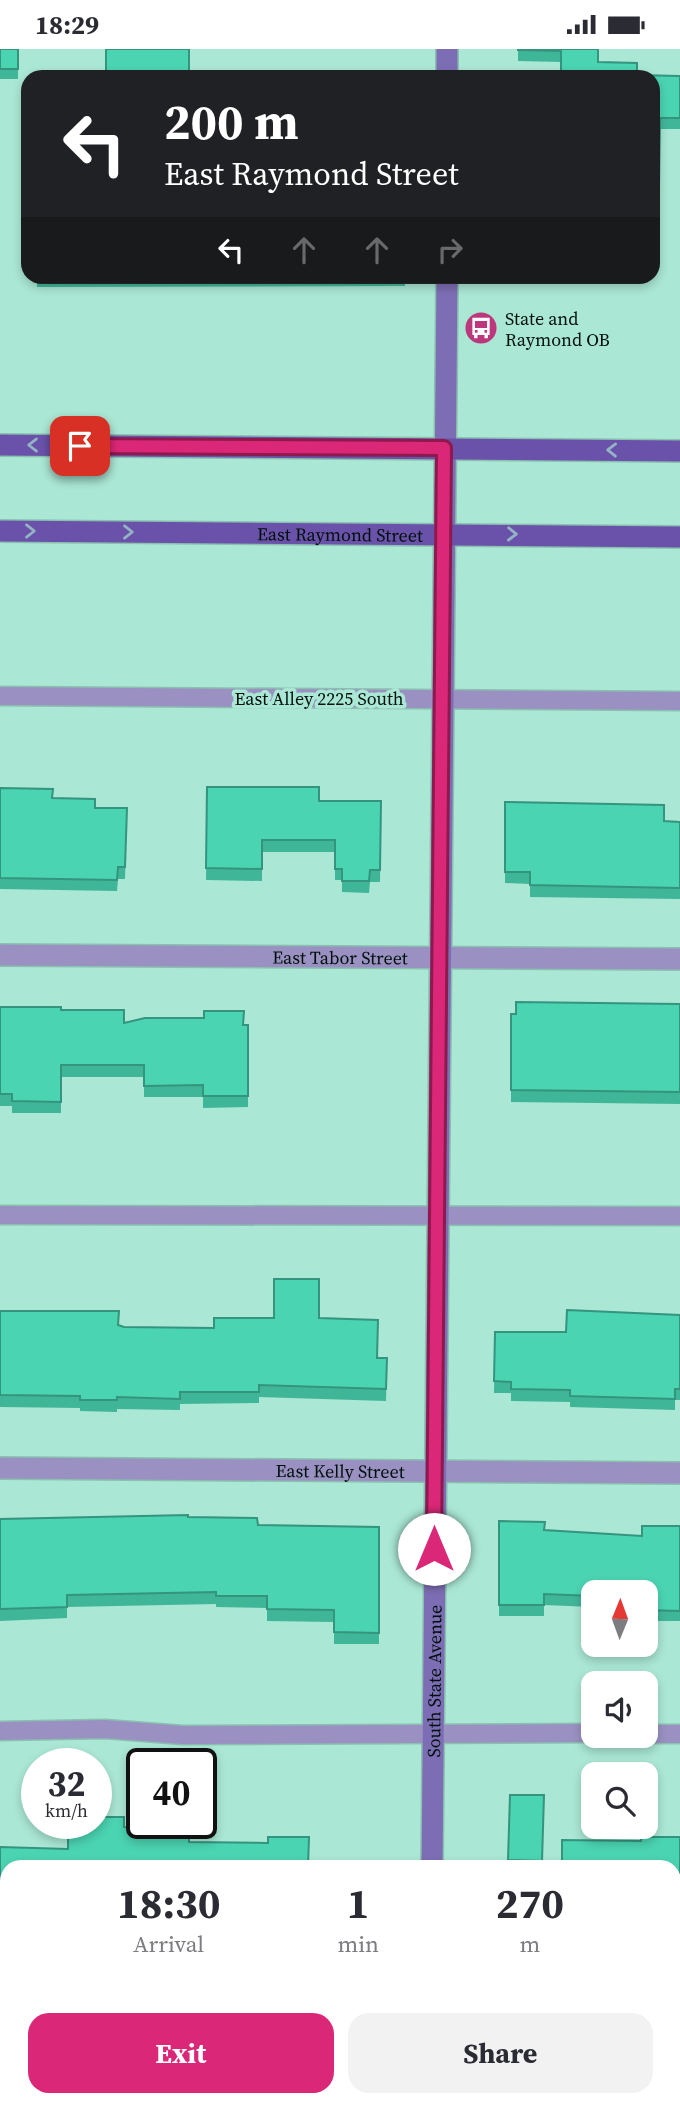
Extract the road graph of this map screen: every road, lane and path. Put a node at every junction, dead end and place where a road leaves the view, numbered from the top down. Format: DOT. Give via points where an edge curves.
graph roads {
  1 [pos="447,49"];
  2 [pos="447,70"];
  3 [pos="447,284"];
  4 [pos="0,445"];
  5 [pos="444,448"];
  6 [pos="680,451"];
  7 [pos="0,531"];
  8 [pos="443,534"];
  9 [pos="680,537"];
  10 [pos="0,696"];
  11 [pos="441,698"];
  12 [pos="680,701"];
  13 [pos="0,955"];
  14 [pos="439,957"];
  15 [pos="680,959"];
  16 [pos="0,1215"];
  17 [pos="437,1215"];
  18 [pos="680,1216"];
  19 [pos="0,1468"];
  20 [pos="435,1470"];
  21 [pos="680,1473"];
  22 [pos="0,1731"];
  23 [pos="433,1732"];
  24 [pos="581,1733"];
  25 [pos="658,1734"];
  26 [pos="680,1734"];
  27 [pos="432,1860"];
  1 -- 2 [label="street"];
  3 -- 5 [label="street, South State Avenue"];
  5 -- 4 [label="main road, one-way"];
  6 -- 5 [label="main road, one-way"];
  5 -- 8 [label="street, South State Avenue"];
  7 -- 8 [label="main road, East Raymond Street, one-way"];
  8 -- 9 [label="main road, East Raymond Street, one-way"];
  8 -- 11 [label="street, South State Avenue"];
  10 -- 11 [label="lane, East Alley 2225 South"];
  11 -- 12 [label="lane, East Alley 2225 South"];
  11 -- 14 [label="street, South State Avenue"];
  13 -- 14 [label="street, East Tabor Street"];
  14 -- 15 [label="street, East Tabor Street"];
  14 -- 17 [label="street, South State Avenue"];
  16 -- 17 [label="lane"];
  17 -- 18 [label="lane"];
  17 -- 20 [label="street, South State Avenue"];
  19 -- 20 [label="street, East Kelly Street"];
  20 -- 21 [label="street, East Kelly Street"];
  20 -- 23 [label="street, South State Avenue"];
  22 -- 23 [label="lane" via="105,1729 183,1735"];
  23 -- 24 [label="lane"];
  23 -- 27 [label="street, South State Avenue"];
  25 -- 26 [label="lane"];
}
